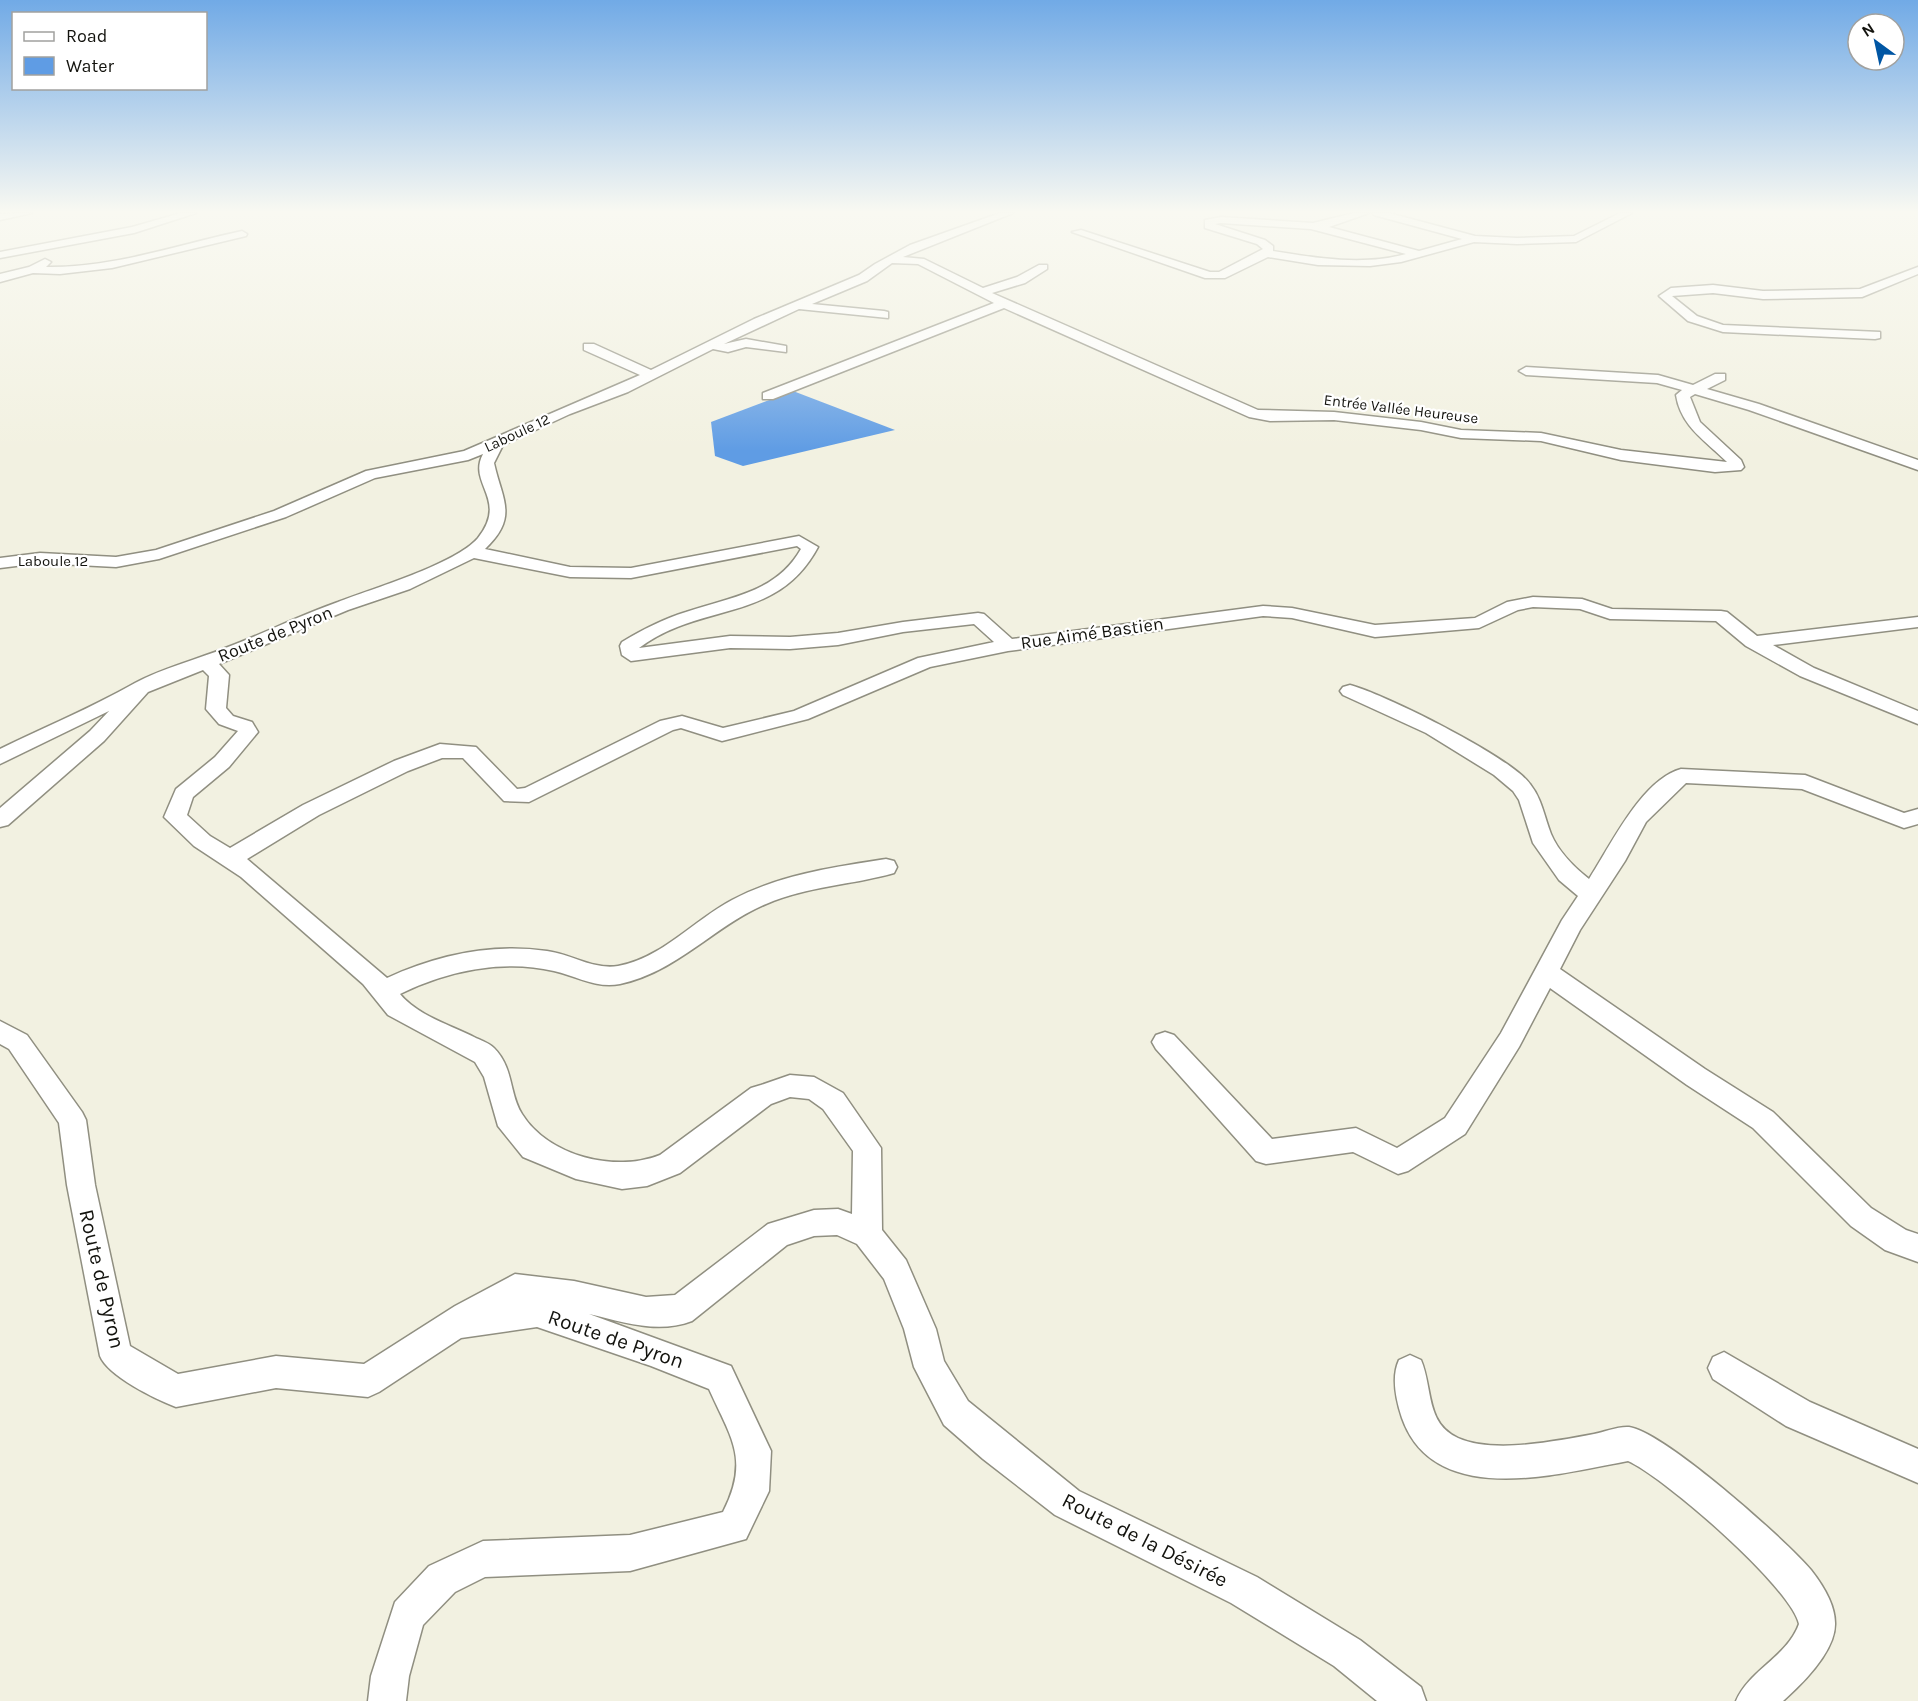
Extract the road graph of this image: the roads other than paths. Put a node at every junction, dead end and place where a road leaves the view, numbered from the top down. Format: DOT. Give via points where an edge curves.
graph roads {
  1 [pos="829,292"];
  2 [pos="983,292"];
  3 [pos="1670,292"];
  4 [pos="1741,292"];
  5 [pos="1864,292"];
  6 [pos="1004,304"];
  7 [pos="799,305"];
  8 [pos="884,315"];
  9 [pos="1875,335"];
  10 [pos="708,345"];
  11 [pos="589,347"];
  12 [pos="781,349"];
  13 [pos="1526,371"];
  14 [pos="651,375"];
  15 [pos="1720,376"];
  16 [pos="1691,389"];
  17 [pos="768,396"];
  18 [pos="1540,437"];
  19 [pos="1481,445"];
  20 [pos="492,451"];
  21 [pos="1918,465"];
  22 [pos="472,552"];
  23 [pos="0,563"];
  24 [pos="1918,622"];
  25 [pos="1753,642"];
  26 [pos="1008,645"];
  27 [pos="206,662"];
  28 [pos="141,688"];
  29 [pos="1350,691"];
  30 [pos="1918,718"];
  31 [pos="0,757"];
  32 [pos="1918,816"];
  33 [pos="0,820"];
  34 [pos="231,858"];
  35 [pos="886,867"];
  36 [pos="1591,894"];
  37 [pos="1546,972"];
  38 [pos="384,990"];
  39 [pos="0,1031"];
  40 [pos="1166,1042"];
  41 [pos="867,1234"];
  42 [pos="1918,1248"];
  43 [pos="455,1324"];
  44 [pos="1724,1368"];
  45 [pos="1410,1371"];
  46 [pos="1918,1466"];
  47 [pos="387,1701"];
  48 [pos="1407,1701"];
  49 [pos="1755,1701"];
  1 -- 7 [label="street, Laboule 12"];
  2 -- 6 [label="street, Entrée Vallée Heureuse"];
  3 -- 9 [label="street" via="1665,296 1678,311 1715,328"];
  4 -- 5 [label="street"];
  6 -- 17 [label="street"];
  6 -- 18 [label="street, Entrée Vallée Heureuse" via="1254,414 1334,416 1461,434"];
  7 -- 8 [label="street"];
  7 -- 10 [label="street, Laboule 12"];
  10 -- 12 [label="street" via="722,349 749,343"];
  10 -- 14 [label="street, Laboule 12"];
  11 -- 14 [label="street"];
  13 -- 16 [label="street" via="1650,378"];
  14 -- 20 [label="street, Laboule 12" via="565,411"];
  15 -- 16 [label="street"];
  16 -- 18 [label="street, Entrée Vallée Heureuse" via="1683,395 1689,417 1736,467 1621,455"];
  16 -- 21 [label="street"];
  18 -- 19 [label="street" via="1521,443"];
  20 -- 22 [label="street, Route de Pyron" via="487,472 499,502 498,518"];
  20 -- 23 [label="street, Laboule 12" via="371,474 280,514 159,554 116,562 40,558"];
  22 -- 26 [label="street, Rue Aimé Bastien" via="570,572 631,573 799,540 810,547 802,566 759,597 654,629 629,646 631,655 730,642 790,644 838,639 978,618"];
  22 -- 27 [label="street, Route de Pyron" via="404,585"];
  24 -- 25 [label="street"];
  25 -- 26 [label="street, Rue Aimé Bastien" via="1721,616 1610,614 1582,604 1533,602 1513,606 1479,623 1456,625 1375,631 1292,613 1263,611"];
  25 -- 30 [label="street, Rue Aimé Bastien" via="1807,672"];
  26 -- 34 [label="street" via="925,662 801,715 722,735 682,722 667,725 529,795 512,796 469,752 440,751 311,810"];
  27 -- 28 [label="street, Route de Pyron"];
  27 -- 34 [label="street" via="219,675 216,709 226,720 245,726 248,732 222,762 184,794 175,817 202,842"];
  28 -- 31 [label="street"];
  28 -- 33 [label="street, Route de Pyron" via="97,736"];
  29 -- 36 [label="street" via="1433,729 1521,786 1530,800 1541,838 1567,874"];
  32 -- 36 [label="street" via="1904,821 1804,782 1681,776 1637,818"];
  34 -- 38 [label="street"];
  35 -- 38 [label="street" via="777,891 741,906 668,955 616,976 548,960 502,958 460,961 428,969"];
  36 -- 37 [label="street"];
  37 -- 40 [label="street" via="1510,1040 1455,1126 1398,1162 1356,1140 1266,1152"];
  37 -- 42 [label="street" via="1763,1120 1861,1217 1896,1240"];
  38 -- 41 [label="street" via="397,1008 484,1054 497,1074 508,1118 533,1148 576,1167 622,1176 647,1173 670,1164 761,1096 790,1086 814,1088 833,1101 867,1148"];
  39 -- 43 [label="street, Route de Pyron" via="18,1042 72,1120 83,1197 116,1356 176,1391 276,1372 368,1381"];
  41 -- 43 [label="street, Route de la Désirée" via="838,1222 814,1223 778,1234 681,1310 646,1312 574,1296 515,1289"];
  41 -- 48 [label="street, Route de la Désirée" via="895,1270 920,1329 930,1367 956,1413 995,1447 1067,1503 1244,1590 1347,1653"];
  43 -- 47 [label="street, Route de Pyron" via="537,1312 720,1377 754,1451 752,1491 734,1527 630,1553 483,1559 442,1579 408,1615 390,1676"];
  44 -- 46 [label="street" via="1798,1414"];
  45 -- 49 [label="street" via="1415,1408 1428,1436 1448,1453 1505,1463 1629,1444 1647,1452 1754,1536 1808,1595 1818,1621 1811,1645"];
}
